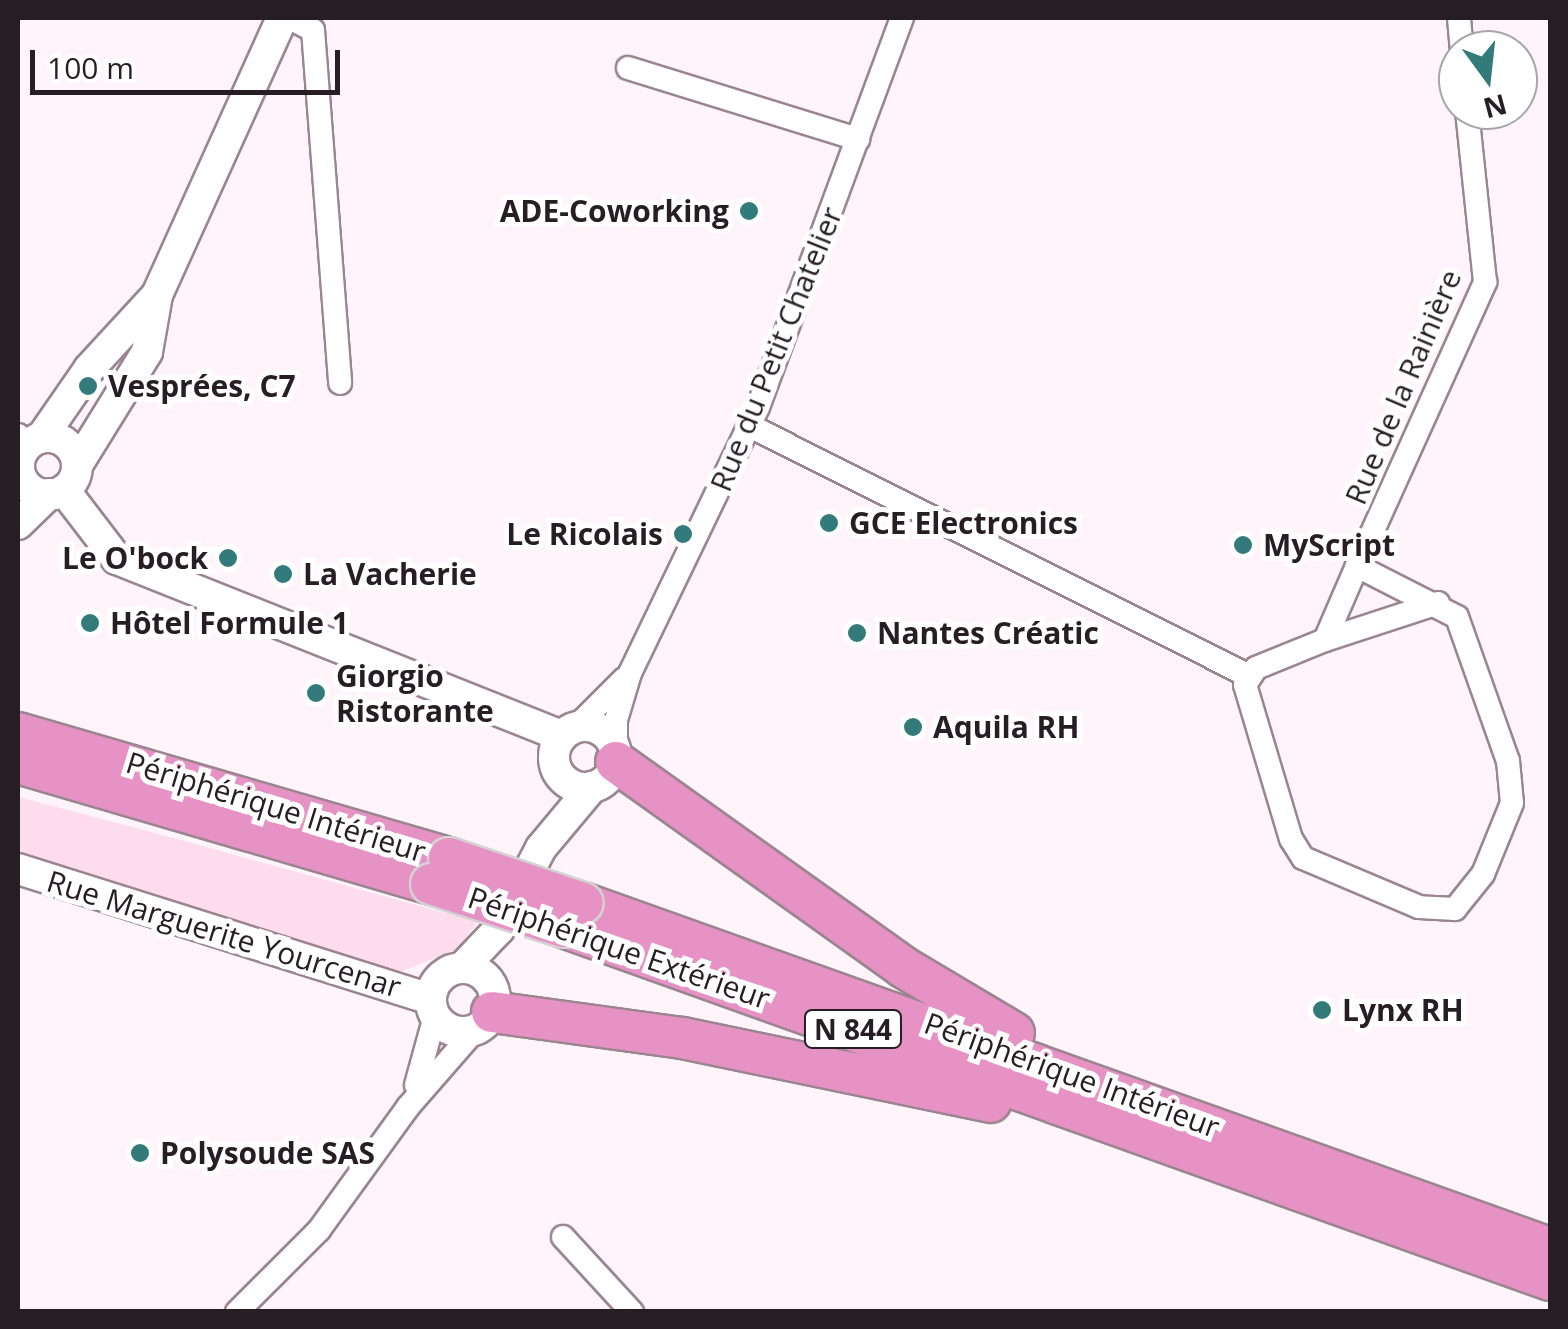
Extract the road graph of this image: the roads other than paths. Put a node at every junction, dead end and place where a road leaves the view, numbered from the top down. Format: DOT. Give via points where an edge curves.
graph roads {
  1 [pos="286,18"];
  2 [pos="902,18"];
  3 [pos="628,68"];
  4 [pos="1469,130"];
  5 [pos="858,138"];
  6 [pos="156,295"];
  7 [pos="340,384"];
  8 [pos="750,426"];
  9 [pos="25,449"];
  10 [pos="63,483"];
  11 [pos="18,524"];
  12 [pos="1357,566"];
  13 [pos="1438,604"];
  14 [pos="1326,640"];
  15 [pos="630,672"];
  16 [pos="1247,675"];
  17 [pos="18,732"];
  18 [pos="568,732"];
  19 [pos="18,764"];
  20 [pos="608,767"];
  21 [pos="557,770"];
  22 [pos="541,848"];
  23 [pos="18,869"];
  24 [pos="440,871"];
  25 [pos="573,915"];
  26 [pos="499,929"];
  27 [pos="462,968"];
  28 [pos="433,1008"];
  29 [pos="486,1009"];
  30 [pos="1088,1080"];
  31 [pos="408,1107"];
  32 [pos="1143,1132"];
  33 [pos="563,1237"];
  34 [pos="1550,1248"];
  35 [pos="1550,1280"];
  36 [pos="237,1312"];
  37 [pos="632,1312"];
  1 -- 6 [label="street"];
  1 -- 7 [label="street" via="313,30"];
  2 -- 5 [label="street, Rue du Petit Chatelier"];
  3 -- 5 [label="street"];
  4 -- 12 [label="street, Rue de la Rainière" via="1485,282"];
  5 -- 8 [label="street, Rue du Petit Chatelier"];
  6 -- 9 [label="street"];
  6 -- 10 [label="street" via="147,352"];
  8 -- 15 [label="street, Rue du Petit Chatelier"];
  8 -- 16 [label="street"];
  9 -- 10 [label="street" via="26,485"];
  9 -- 10 [label="street" via="66,443"];
  10 -- 11 [label="street"];
  10 -- 18 [label="street" via="117,558"];
  12 -- 13 [label="street"];
  12 -- 14 [label="street, Rue de la Rainière"];
  13 -- 14 [label="street"];
  13 -- 16 [label="street" via="1466,633 1512,780 1512,804 1483,874 1455,909 1419,907 1303,858 1247,700"];
  14 -- 16 [label="street"];
  15 -- 18 [label="street, Rue du Petit Chatelier"];
  15 -- 20 [label="street, Rue du Petit Chatelier"];
  17 -- 24 [label="highway, Périphérique Intérieur / N 844"];
  18 -- 20 [label="street" via="601,730"];
  18 -- 21 [label="street"];
  19 -- 24 [label="highway, Périphérique Extérieur / N 844"];
  20 -- 21 [label="street" via="572,785"];
  20 -- 22 [label="street"];
  20 -- 30 [label="highway" via="903,967 1061,1053"];
  21 -- 22 [label="street"];
  22 -- 26 [label="street"];
  23 -- 28 [label="street, Rue Marguerite Yourcenar"];
  24 -- 25 [label="highway, Périphérique Extérieur / N 844, bridge"];
  25 -- 30 [label="highway, Périphérique Intérieur / N 844"];
  25 -- 32 [label="highway, Périphérique Extérieur / N 844"];
  26 -- 27 [label="street"];
  26 -- 29 [label="street"];
  27 -- 28 [label="street" via="442,975"];
  27 -- 29 [label="street"];
  28 -- 29 [label="street, Rue Marguerite Yourcenar" via="453,1030"];
  28 -- 31 [label="street"];
  29 -- 31 [label="street"];
  29 -- 32 [label="highway" via="806,1060 953,1092 1104,1136"];
  30 -- 34 [label="highway, Périphérique Intérieur / N 844"];
  31 -- 36 [label="street" via="319,1230"];
  32 -- 35 [label="highway, Périphérique Extérieur / N 844"];
  33 -- 37 [label="street"];
}
